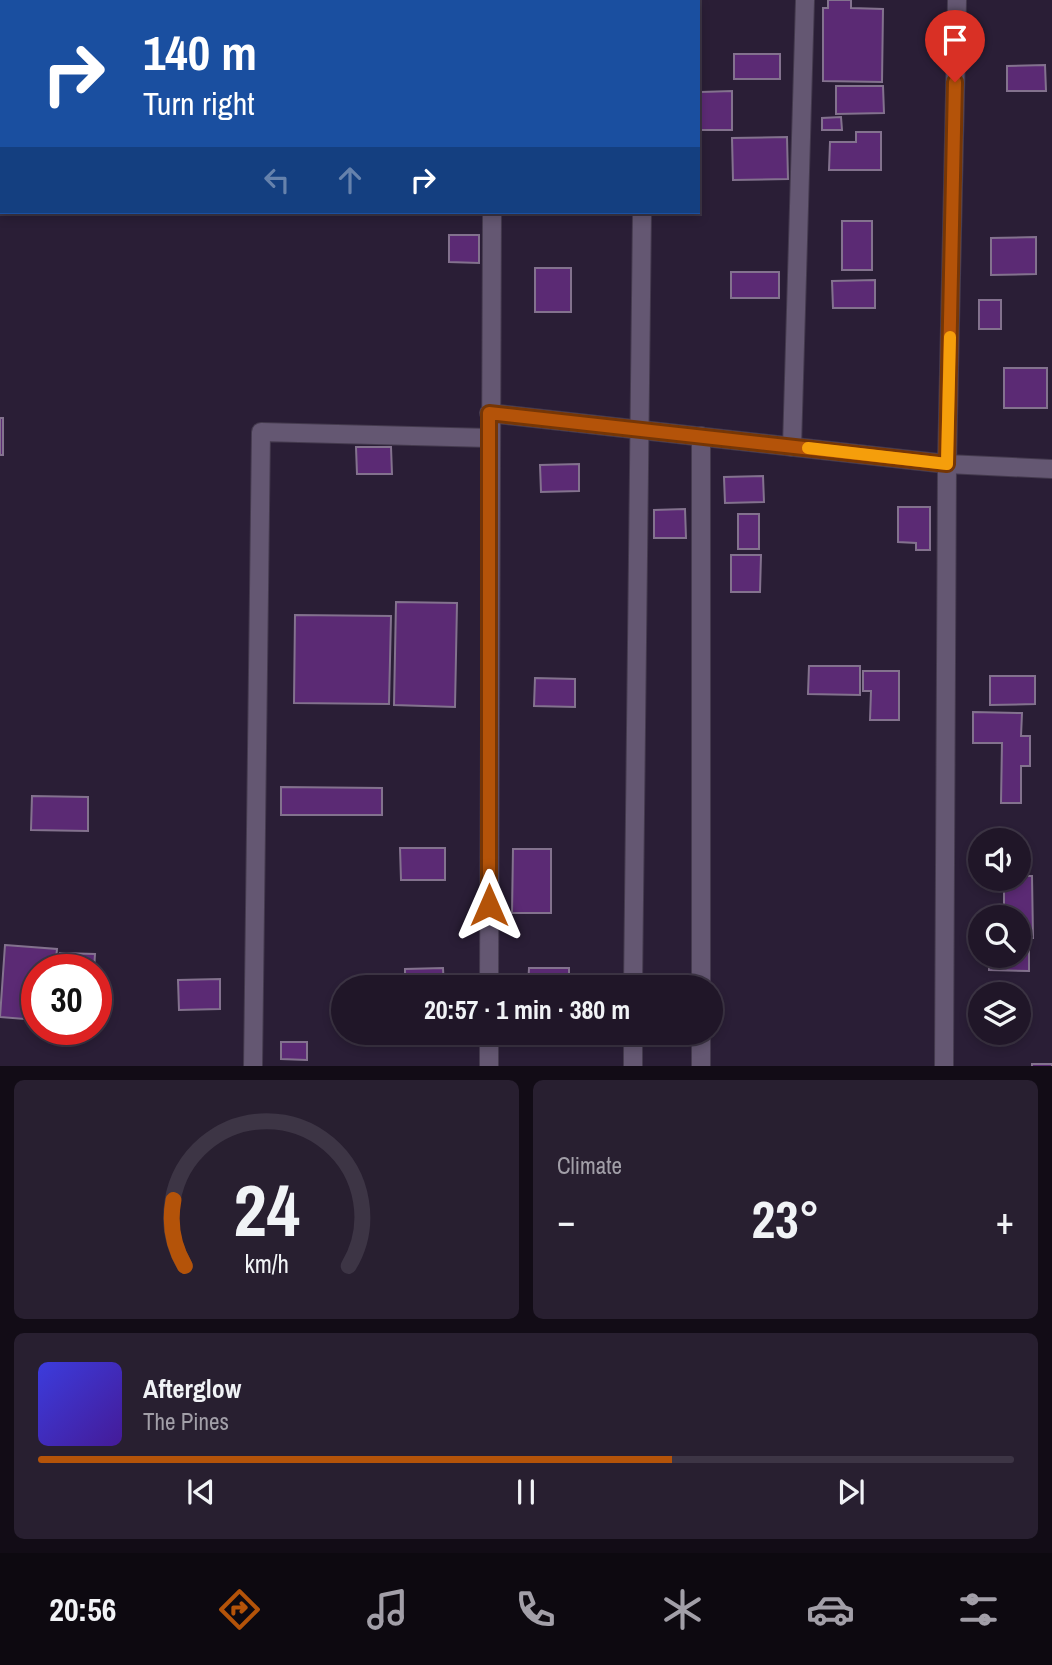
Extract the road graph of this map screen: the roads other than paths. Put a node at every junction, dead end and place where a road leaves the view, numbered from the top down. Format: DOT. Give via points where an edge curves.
graph roads {
  1 [pos="806,0"];
  2 [pos="957,0"];
  3 [pos="492,214"];
  4 [pos="642,214"];
  5 [pos="489,413"];
  6 [pos="638,429"];
  7 [pos="701,436"];
  8 [pos="489,438"];
  9 [pos="792,446"];
  10 [pos="947,464"];
  11 [pos="1052,469"];
  12 [pos="489,975"];
  13 [pos="633,975"];
  14 [pos="701,975"];
  15 [pos="489,1045"];
  16 [pos="633,1045"];
  17 [pos="701,1045"];
  18 [pos="253,1066"];
  19 [pos="489,1066"];
  20 [pos="633,1066"];
  21 [pos="701,1066"];
  22 [pos="944,1066"];
  1 -- 9 [label="street"];
  2 -- 10 [label="street"];
  3 -- 5 [label="street"];
  4 -- 6 [label="street"];
  5 -- 6 [label="street"];
  5 -- 8 [label="street"];
  6 -- 7 [label="street"];
  6 -- 13 [label="street"];
  7 -- 9 [label="street"];
  7 -- 14 [label="street"];
  8 -- 12 [label="street"];
  8 -- 18 [label="street" via="261,432"];
  9 -- 10 [label="street"];
  10 -- 11 [label="street"];
  10 -- 22 [label="street"];
  15 -- 19 [label="street"];
  16 -- 20 [label="street"];
  17 -- 21 [label="street"];
}
